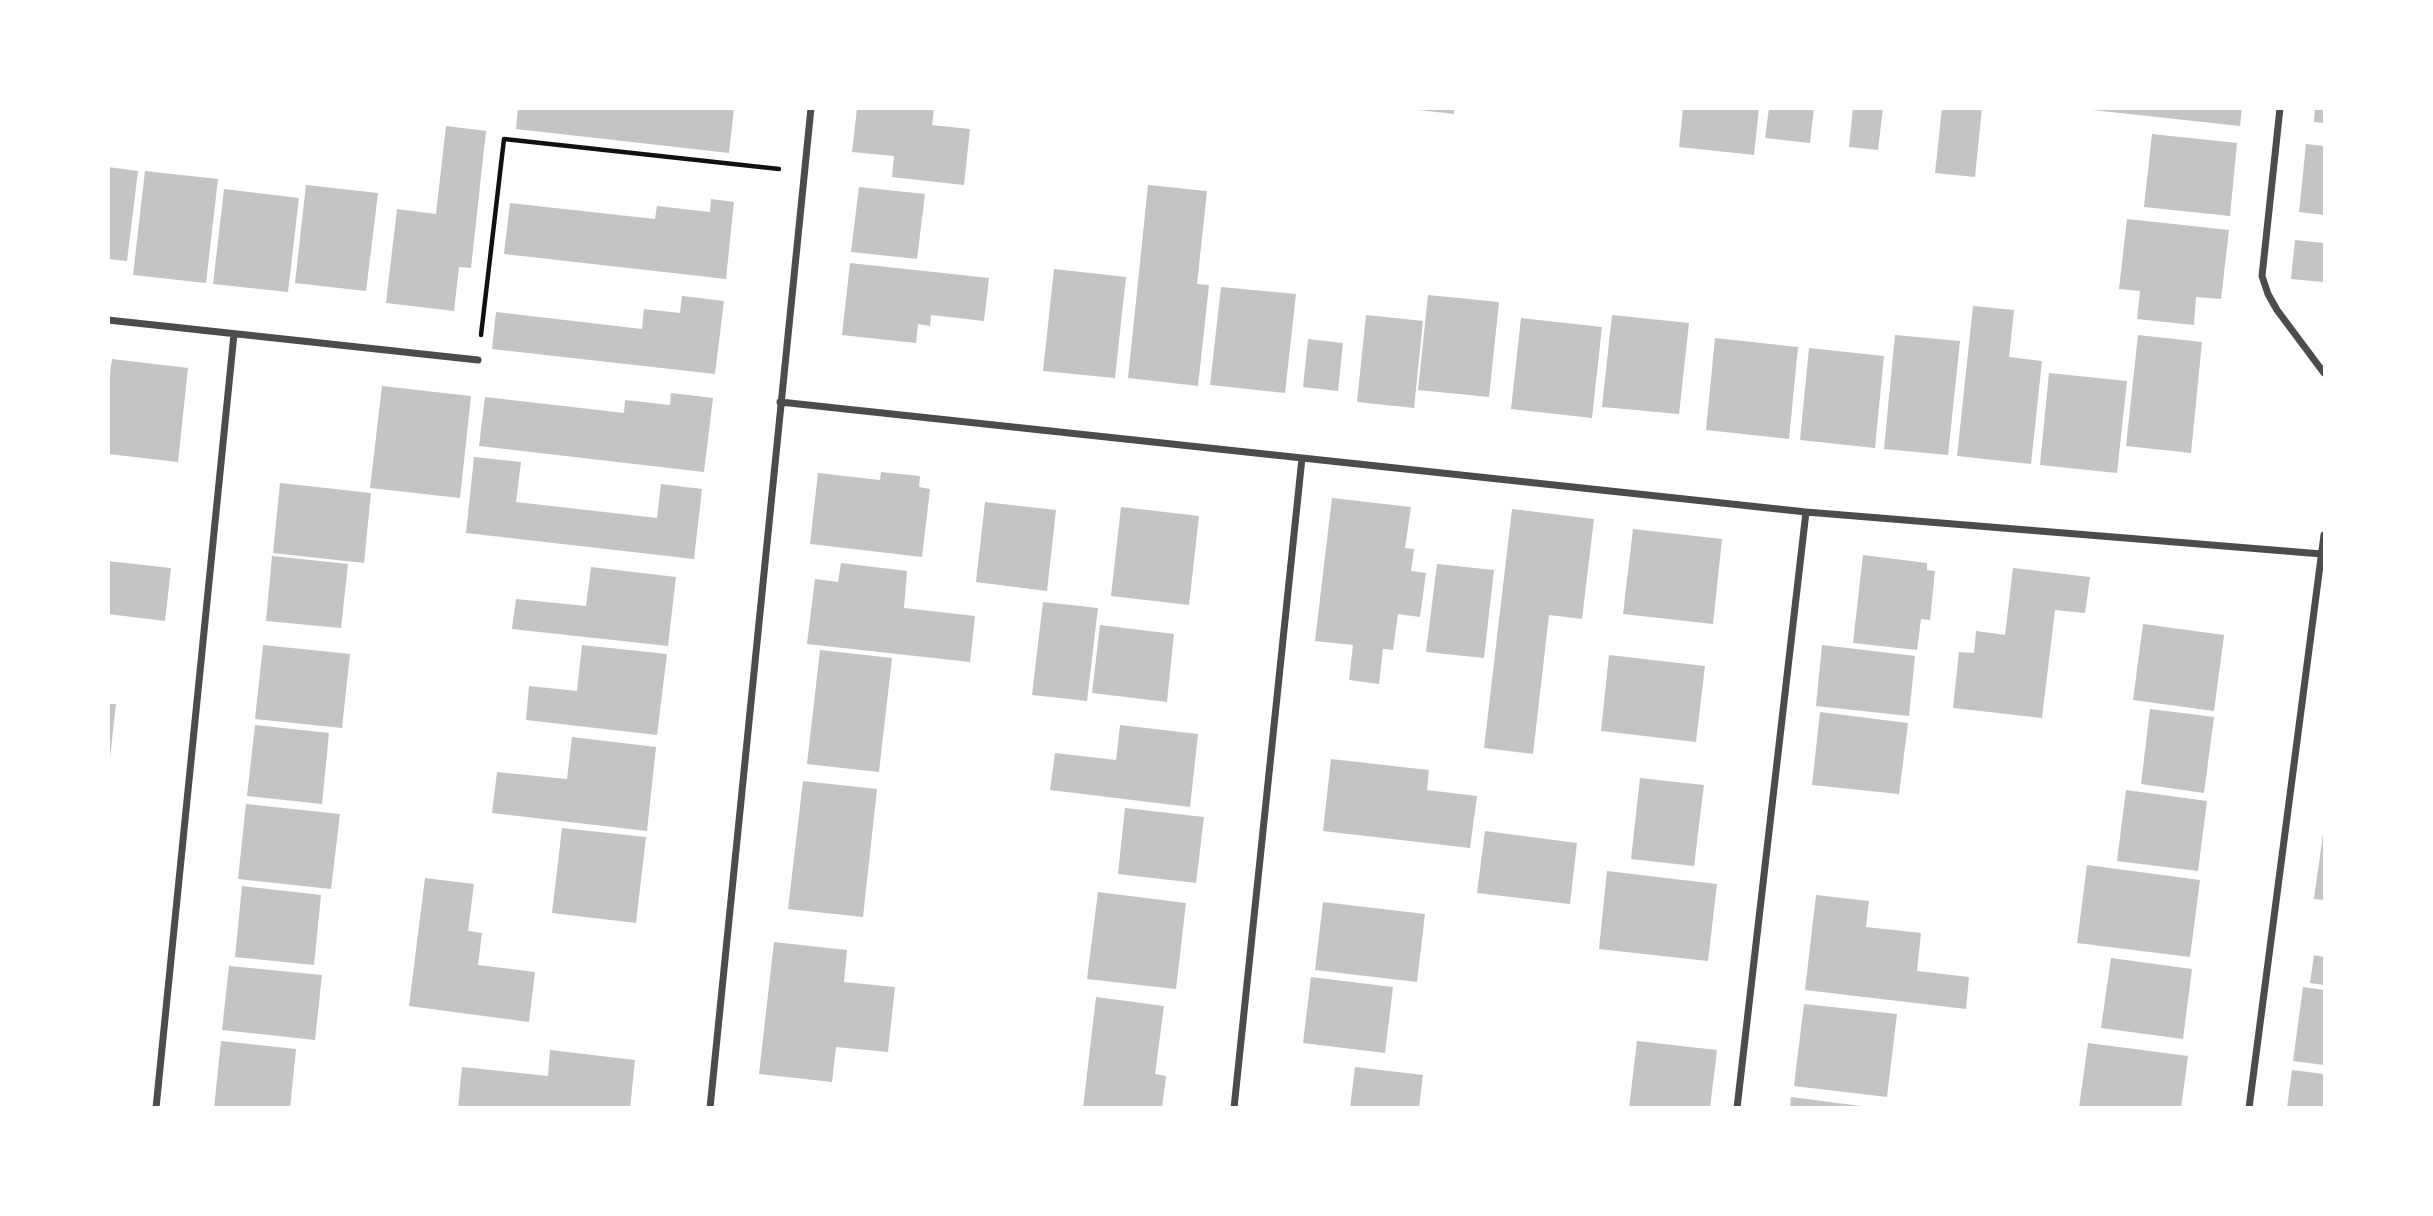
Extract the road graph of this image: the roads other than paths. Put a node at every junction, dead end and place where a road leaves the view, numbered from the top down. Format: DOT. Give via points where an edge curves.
graph roads {
  1 [pos="811,108"];
  2 [pos="2280,108"];
  3 [pos="108,320"];
  4 [pos="234,334"];
  5 [pos="478,360"];
  6 [pos="2325,373"];
  7 [pos="780,402"];
  8 [pos="1303,458"];
  9 [pos="1806,512"];
  10 [pos="2325,535"];
  11 [pos="2322,554"];
  12 [pos="156,1108"];
  13 [pos="710,1108"];
  14 [pos="1234,1108"];
  15 [pos="1737,1108"];
  16 [pos="2249,1108"];
  1 -- 7 [label="street"];
  2 -- 6 [label="street" via="2262,276 2277,310"];
  3 -- 4 [label="street"];
  4 -- 5 [label="street"];
  4 -- 12 [label="street"];
  7 -- 8 [label="street"];
  7 -- 13 [label="street"];
  8 -- 9 [label="street"];
  8 -- 14 [label="street"];
  9 -- 11 [label="street"];
  9 -- 15 [label="street"];
  10 -- 11 [label="street"];
  11 -- 16 [label="street"];
}
